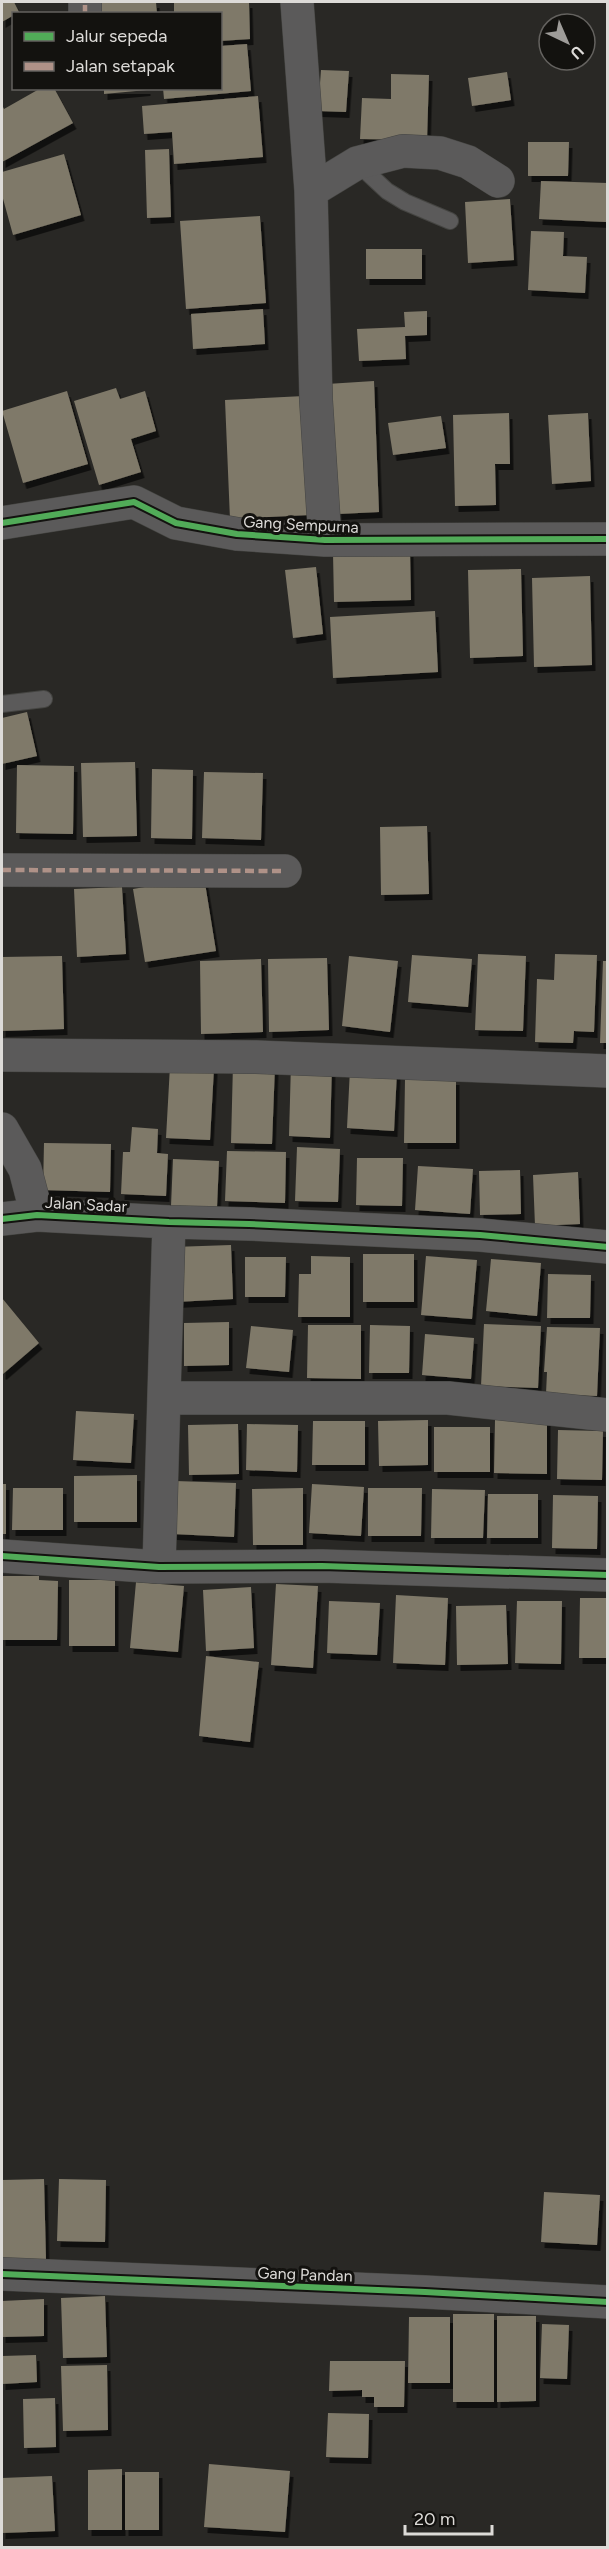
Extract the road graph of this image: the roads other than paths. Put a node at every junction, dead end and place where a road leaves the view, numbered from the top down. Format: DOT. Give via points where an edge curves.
graph roads {
  1 [pos="297,2"];
  2 [pos="357,163"];
  3 [pos="498,181"];
  4 [pos="311,191"];
  5 [pos="450,221"];
  6 [pos="2,523"];
  7 [pos="608,539"];
  8 [pos="325,540"];
  9 [pos="44,699"];
  10 [pos="2,704"];
  11 [pos="2,870"];
  12 [pos="285,871"];
  13 [pos="2,1055"];
  14 [pos="608,1071"];
  15 [pos="2,1129"];
  16 [pos="37,1215"];
  17 [pos="2,1219"];
  18 [pos="169,1222"];
  19 [pos="608,1248"];
  20 [pos="164,1398"];
  21 [pos="608,1414"];
  22 [pos="2,1556"];
  23 [pos="159,1567"];
  24 [pos="608,1575"];
  25 [pos="2,2274"];
  26 [pos="608,2302"];
  1 -- 4 [label="street"];
  2 -- 3 [label="street" via="403,151 440,153 468,162"];
  2 -- 4 [label="street"];
  2 -- 5 [label="lane" via="387,191"];
  4 -- 8 [label="street" via="316,400"];
  6 -- 8 [label="street, Gang Sempurna" via="134,502 176,523 237,534"];
  7 -- 8 [label="street, Gang Sempurna"];
  9 -- 10 [label="lane"];
  11 -- 12 [label="street"];
  13 -- 14 [label="street" via="256,1057"];
  15 -- 16 [label="street" via="24,1169"];
  16 -- 17 [label="street, Jalan Sadar"];
  16 -- 18 [label="street, Jalan Sadar"];
  18 -- 19 [label="street, Jalan Sadar" via="480,1235"];
  18 -- 20 [label="street"];
  20 -- 21 [label="street" via="448,1398"];
  20 -- 23 [label="street"];
  22 -- 23 [label="street"];
  23 -- 24 [label="street" via="322,1566"];
  25 -- 26 [label="street, Gang Pandan"];
}
